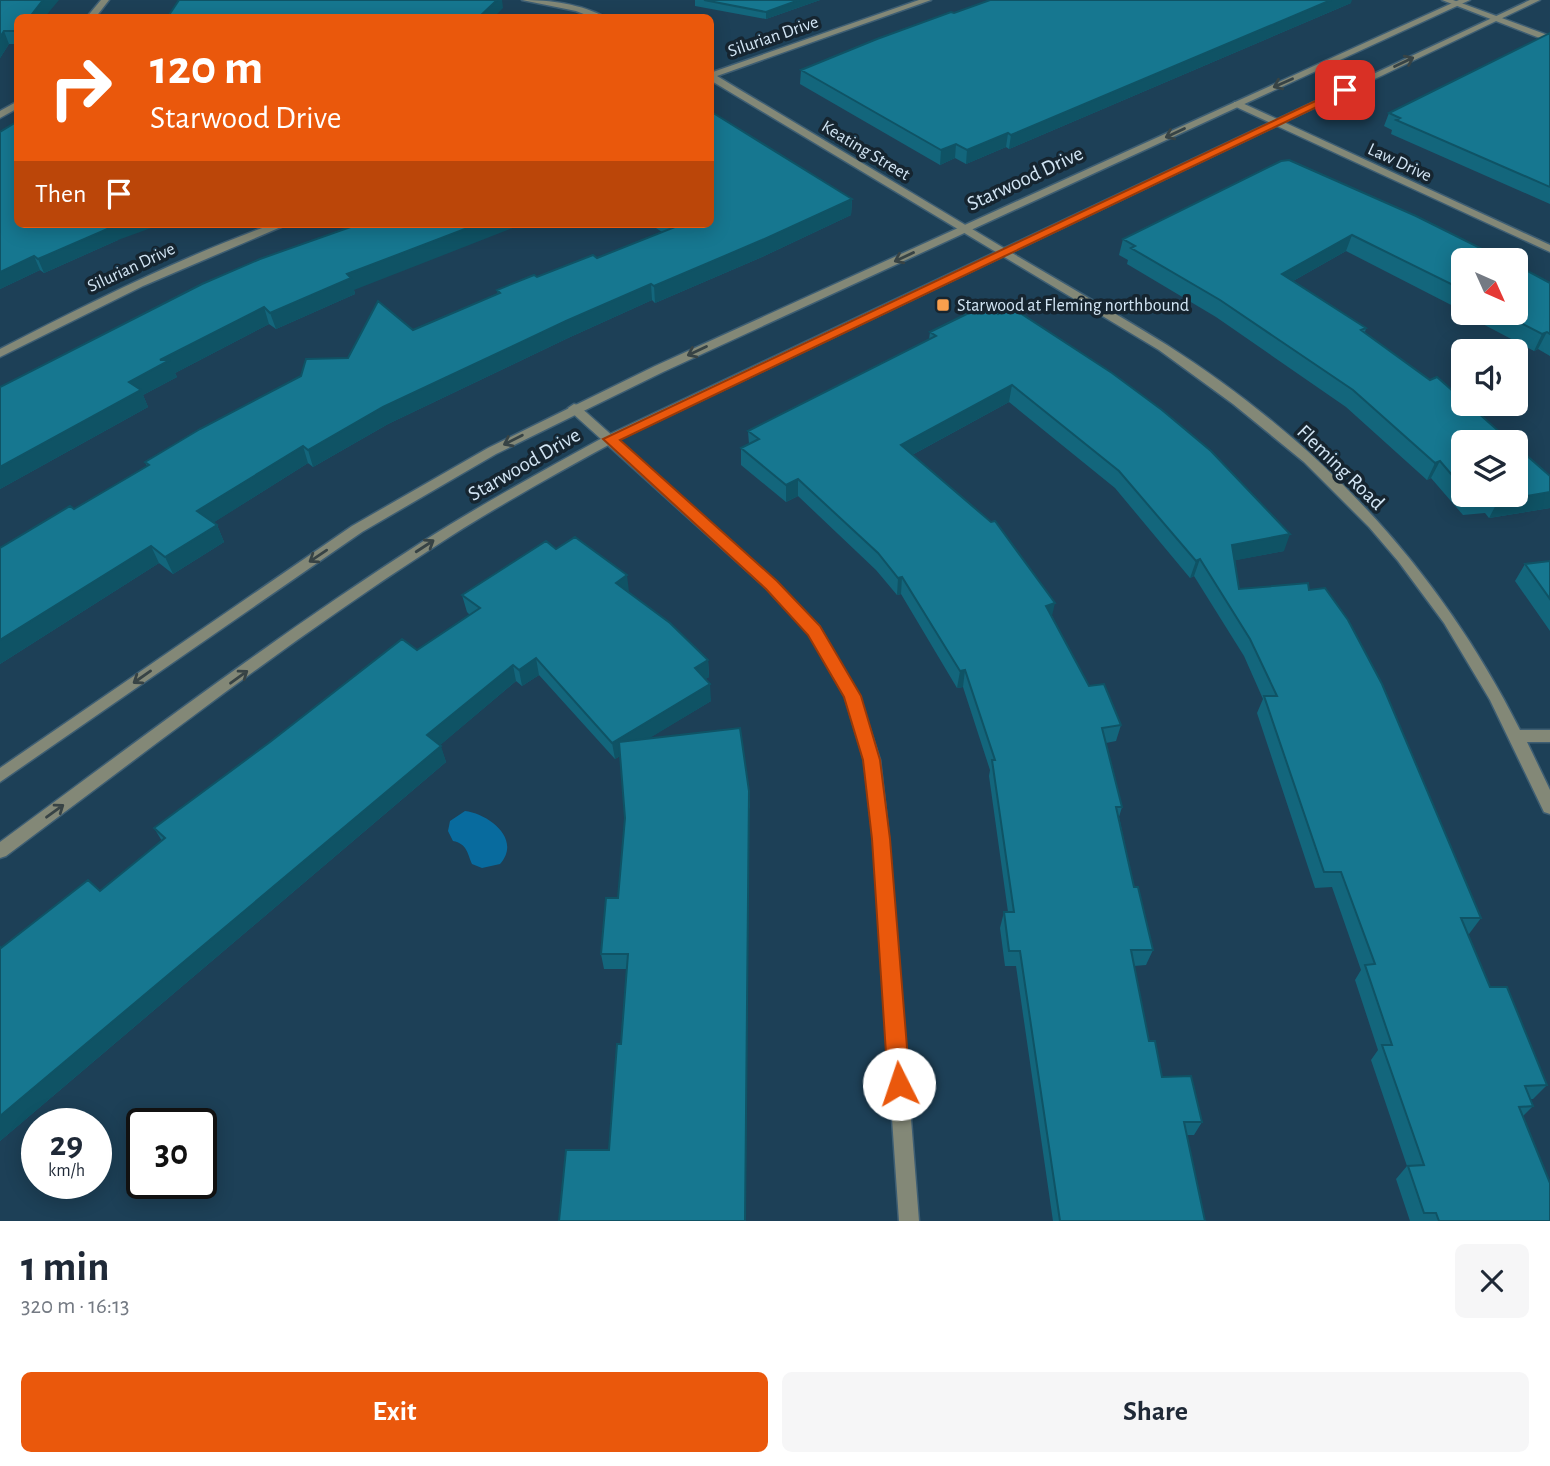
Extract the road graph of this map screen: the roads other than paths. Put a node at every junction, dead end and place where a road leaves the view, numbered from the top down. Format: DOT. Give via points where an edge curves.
graph roads {
  1 [pos="105,0"];
  2 [pos="526,0"];
  3 [pos="927,0"];
  4 [pos="1446,0"];
  5 [pos="1536,0"];
  6 [pos="1461,2"];
  7 [pos="93,14"];
  8 [pos="592,14"];
  9 [pos="1496,19"];
  10 [pos="1550,39"];
  11 [pos="714,75"];
  12 [pos="714,78"];
  13 [pos="1237,104"];
  14 [pos="1276,122"];
  15 [pos="272,228"];
  16 [pos="966,228"];
  17 [pos="1550,248"];
  18 [pos="1004,252"];
  19 [pos="0,354"];
  20 [pos="574,408"];
  21 [pos="610,439"];
  22 [pos="1517,736"];
  23 [pos="1550,736"];
  24 [pos="0,776"];
  25 [pos="1550,807"];
  26 [pos="0,851"];
  27 [pos="909,1221"];
  1 -- 7 [label="street"];
  2 -- 8 [label="street"];
  3 -- 11 [label="street, Silurian Drive"];
  4 -- 6 [label="street"];
  5 -- 9 [label="street, Starwood Drive"];
  6 -- 9 [label="street"];
  6 -- 13 [label="street, Starwood Drive, one-way"];
  9 -- 10 [label="street"];
  14 -- 9 [label="street, Starwood Drive, one-way"];
  12 -- 16 [label="street, Keating Street"];
  13 -- 14 [label="street, Law Drive"];
  13 -- 16 [label="street, Starwood Drive, one-way"];
  14 -- 17 [label="street, Law Drive"];
  14 -- 18 [label="street, Starwood Drive"];
  15 -- 19 [label="street, Silurian Drive" via="95,303"];
  16 -- 18 [label="street, Keating Street"];
  16 -- 20 [label="street, Starwood Drive, one-way"];
  18 -- 21 [label="street, Starwood Drive"];
  18 -- 22 [label="street, Fleming Road" via="1204,376 1333,481 1431,593"];
  20 -- 21 [label="street"];
  20 -- 24 [label="street, Starwood Drive, one-way" via="434,482 357,529"];
  26 -- 21 [label="street, Starwood Drive, one-way" via="415,553"];
  21 -- 27 [label="street" via="814,630 852,696 872,760 881,839"];
  22 -- 23 [label="street"];
  22 -- 25 [label="street, Fleming Road"];
}
